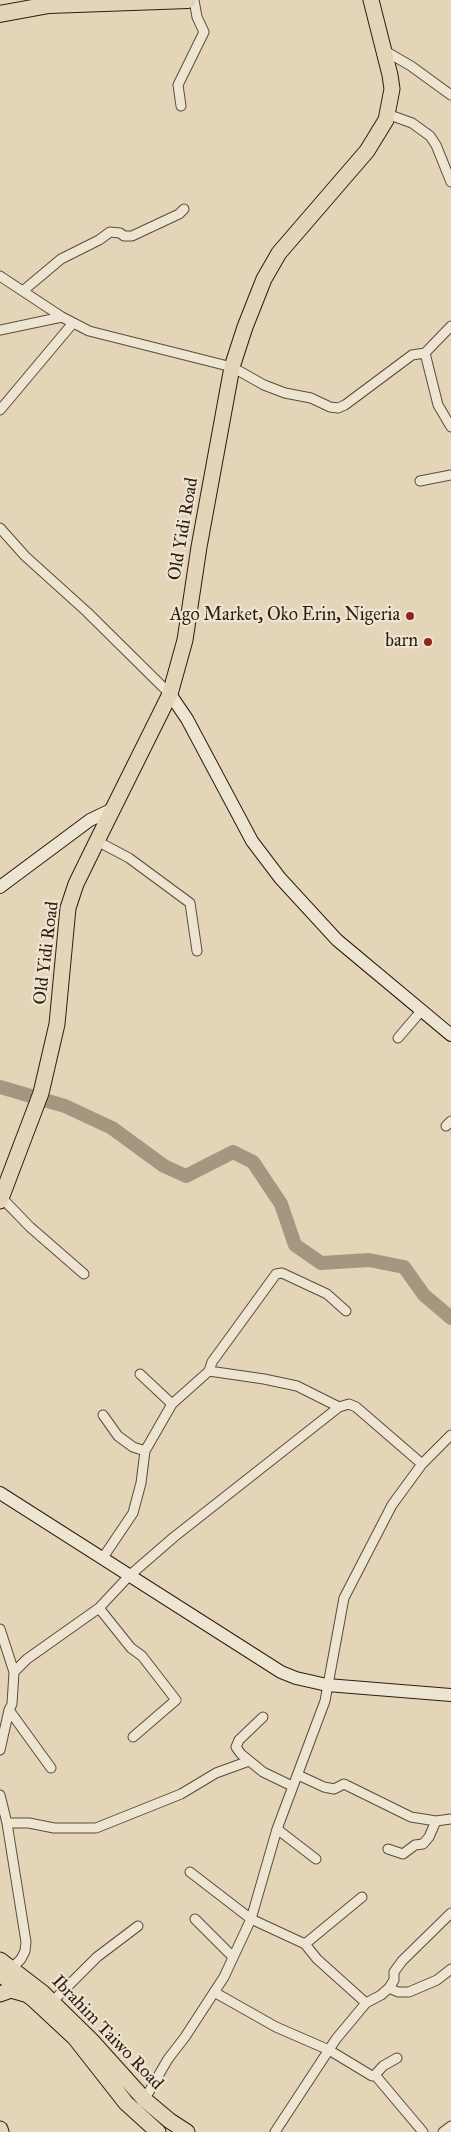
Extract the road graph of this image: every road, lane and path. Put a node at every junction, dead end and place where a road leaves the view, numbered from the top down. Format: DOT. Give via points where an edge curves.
graph roads {
  1 [pos="20,0"];
  2 [pos="188,0"];
  3 [pos="194,0"];
  4 [pos="371,0"];
  5 [pos="0,5"];
  6 [pos="0,14"];
  7 [pos="385,50"];
  8 [pos="451,95"];
  9 [pos="181,106"];
  10 [pos="387,114"];
  11 [pos="451,182"];
  12 [pos="184,210"];
  13 [pos="0,276"];
  14 [pos="24,290"];
  15 [pos="62,317"];
  16 [pos="73,323"];
  17 [pos="451,326"];
  18 [pos="0,330"];
  19 [pos="425,353"];
  20 [pos="232,367"];
  21 [pos="0,410"];
  22 [pos="451,427"];
  23 [pos="451,475"];
  24 [pos="420,481"];
  25 [pos="0,528"];
  26 [pos="170,694"];
  27 [pos="113,810"];
  28 [pos="97,840"];
  29 [pos="0,887"];
  30 [pos="197,951"];
  31 [pos="422,1010"];
  32 [pos="451,1035"];
  33 [pos="398,1038"];
  34 [pos="1,1199"];
  35 [pos="84,1274"];
  36 [pos="346,1311"];
  37 [pos="210,1371"];
  38 [pos="140,1374"];
  39 [pos="172,1404"];
  40 [pos="340,1407"];
  41 [pos="103,1415"];
  42 [pos="451,1435"];
  43 [pos="145,1451"];
  44 [pos="422,1464"];
  45 [pos="0,1493"];
  46 [pos="102,1559"];
  47 [pos="129,1576"];
  48 [pos="99,1608"];
  49 [pos="0,1629"];
  50 [pos="14,1672"];
  51 [pos="327,1685"];
  52 [pos="451,1695"];
  53 [pos="9,1710"];
  54 [pos="263,1717"];
  55 [pos="133,1737"];
  56 [pos="0,1750"];
  57 [pos="250,1761"];
  58 [pos="51,1768"];
  59 [pos="298,1775"];
  60 [pos="292,1786"];
  61 [pos="0,1795"];
  62 [pos="451,1819"];
  63 [pos="436,1821"];
  64 [pos="7,1823"];
  65 [pos="277,1829"];
  66 [pos="388,1849"];
  67 [pos="316,1859"];
  68 [pos="190,1872"];
  69 [pos="362,1897"];
  70 [pos="451,1912"];
  71 [pos="195,1919"];
  72 [pos="251,1919"];
  73 [pos="138,1926"];
  74 [pos="306,1944"];
  75 [pos="233,1957"];
  76 [pos="451,1969"];
  77 [pos="2,1970"];
  78 [pos="389,1988"];
  79 [pos="214,1992"];
  80 [pos="0,1994"];
  81 [pos="33,1999"];
  82 [pos="52,2002"];
  83 [pos="366,2003"];
  84 [pos="329,2050"];
  85 [pos="397,2058"];
  86 [pos="375,2075"];
  87 [pos="140,2106"];
  88 [pos="451,2126"];
  89 [pos="158,2132"];
  90 [pos="187,2132"];
  91 [pos="275,2132"];
  92 [pos="423,2132"];
  93 [pos="443,2132"];
  1 -- 5 [label="highway"];
  2 -- 6 [label="highway" via="49,5"];
  3 -- 9 [label="street" via="204,32 178,85"];
  4 -- 7 [label="main road, Old Yidi Road"];
  7 -- 8 [label="street"];
  7 -- 10 [label="main road, Old Yidi Road" via="392,89"];
  10 -- 11 [label="street" via="399,116 430,136"];
  10 -- 20 [label="main road, Old Yidi Road" via="367,150 279,253 264,278"];
  12 -- 14 [label="street" via="132,236 110,232 57,262"];
  13 -- 14 [label="street"];
  14 -- 15 [label="street"];
  15 -- 16 [label="street"];
  15 -- 18 [label="street"];
  16 -- 20 [label="street" via="89,331"];
  16 -- 21 [label="street"];
  17 -- 19 [label="street"];
  19 -- 20 [label="street" via="412,355 338,408 264,385"];
  19 -- 22 [label="street" via="438,405"];
  20 -- 26 [label="main road, Old Yidi Road" via="185,640"];
  23 -- 24 [label="street"];
  25 -- 26 [label="street" via="25,556"];
  26 -- 27 [label="main road, Old Yidi Road"];
  26 -- 31 [label="street" via="187,719 252,840 280,878 337,940"];
  27 -- 28 [label="main road, Old Yidi Road"];
  27 -- 29 [label="street" via="90,820"];
  28 -- 30 [label="street" via="129,858 190,903"];
  28 -- 34 [label="main road, Old Yidi Road" via="68,908 57,1024 40,1099"];
  31 -- 32 [label="street"];
  31 -- 33 [label="street"];
  34 -- 35 [label="street"];
  36 -- 37 [label="street" via="327,1294 282,1273 276,1274 212,1362"];
  37 -- 39 [label="street"];
  37 -- 40 [label="street" via="297,1386"];
  38 -- 39 [label="street"];
  39 -- 43 [label="street"];
  40 -- 44 [label="street" via="349,1404 356,1407"];
  40 -- 47 [label="street" via="174,1536"];
  41 -- 43 [label="street" via="125,1442"];
  42 -- 44 [label="street"];
  43 -- 46 [label="street" via="142,1483 133,1513"];
  44 -- 51 [label="street" via="392,1505 344,1598"];
  45 -- 46 [label="street"];
  46 -- 47 [label="street"];
  47 -- 48 [label="street"];
  47 -- 51 [label="street" via="281,1672"];
  48 -- 50 [label="street"];
  48 -- 55 [label="street" via="176,1700"];
  49 -- 50 [label="street"];
  50 -- 53 [label="street"];
  51 -- 52 [label="street"];
  51 -- 59 [label="street" via="325,1701"];
  53 -- 56 [label="street"];
  53 -- 58 [label="street"];
  54 -- 57 [label="street" via="236,1747"];
  57 -- 60 [label="street" via="263,1772"];
  57 -- 64 [label="street" via="216,1773 181,1794 96,1828"];
  59 -- 60 [label="street"];
  59 -- 63 [label="street" via="334,1789 344,1784 411,1818"];
  60 -- 65 [label="street"];
  61 -- 64 [label="street"];
  62 -- 63 [label="street"];
  63 -- 66 [label="street" via="423,1844 415,1845 403,1854"];
  64 -- 77 [label="street" via="26,1942 20,1959"];
  65 -- 67 [label="street"];
  65 -- 72 [label="street"];
  68 -- 72 [label="street"];
  69 -- 74 [label="street"];
  70 -- 78 [label="street" via="402,1961"];
  71 -- 75 [label="street"];
  72 -- 74 [label="street"];
  72 -- 75 [label="street"];
  73 -- 82 [label="street" via="97,1957"];
  74 -- 83 [label="street"];
  75 -- 79 [label="street"];
  76 -- 78 [label="street" via="437,1980 409,1992"];
  77 -- 81 [label="main road, Ibrahim Taiwo Road"];
  77 -- 82 [label="main road, Ibrahim Taiwo Road" via="26,1978"];
  78 -- 83 [label="street"];
  79 -- 84 [label="street" via="276,2027"];
  79 -- 87 [label="street"];
  80 -- 81 [label="main road" via="17,1991"];
  81 -- 87 [label="main road, Ibrahim Taiwo Road" via="75,2038 126,2103"];
  82 -- 87 [label="main road, Ibrahim Taiwo Road" via="91,2040"];
  83 -- 84 [label="street"];
  84 -- 86 [label="street"];
  84 -- 91 [label="street"];
  85 -- 86 [label="street" via="382,2066"];
  86 -- 92 [label="street"];
  87 -- 89 [label="main road, Ibrahim Taiwo Road"];
  87 -- 90 [label="main road, Ibrahim Taiwo Road"];
  88 -- 93 [label="street"];
}
